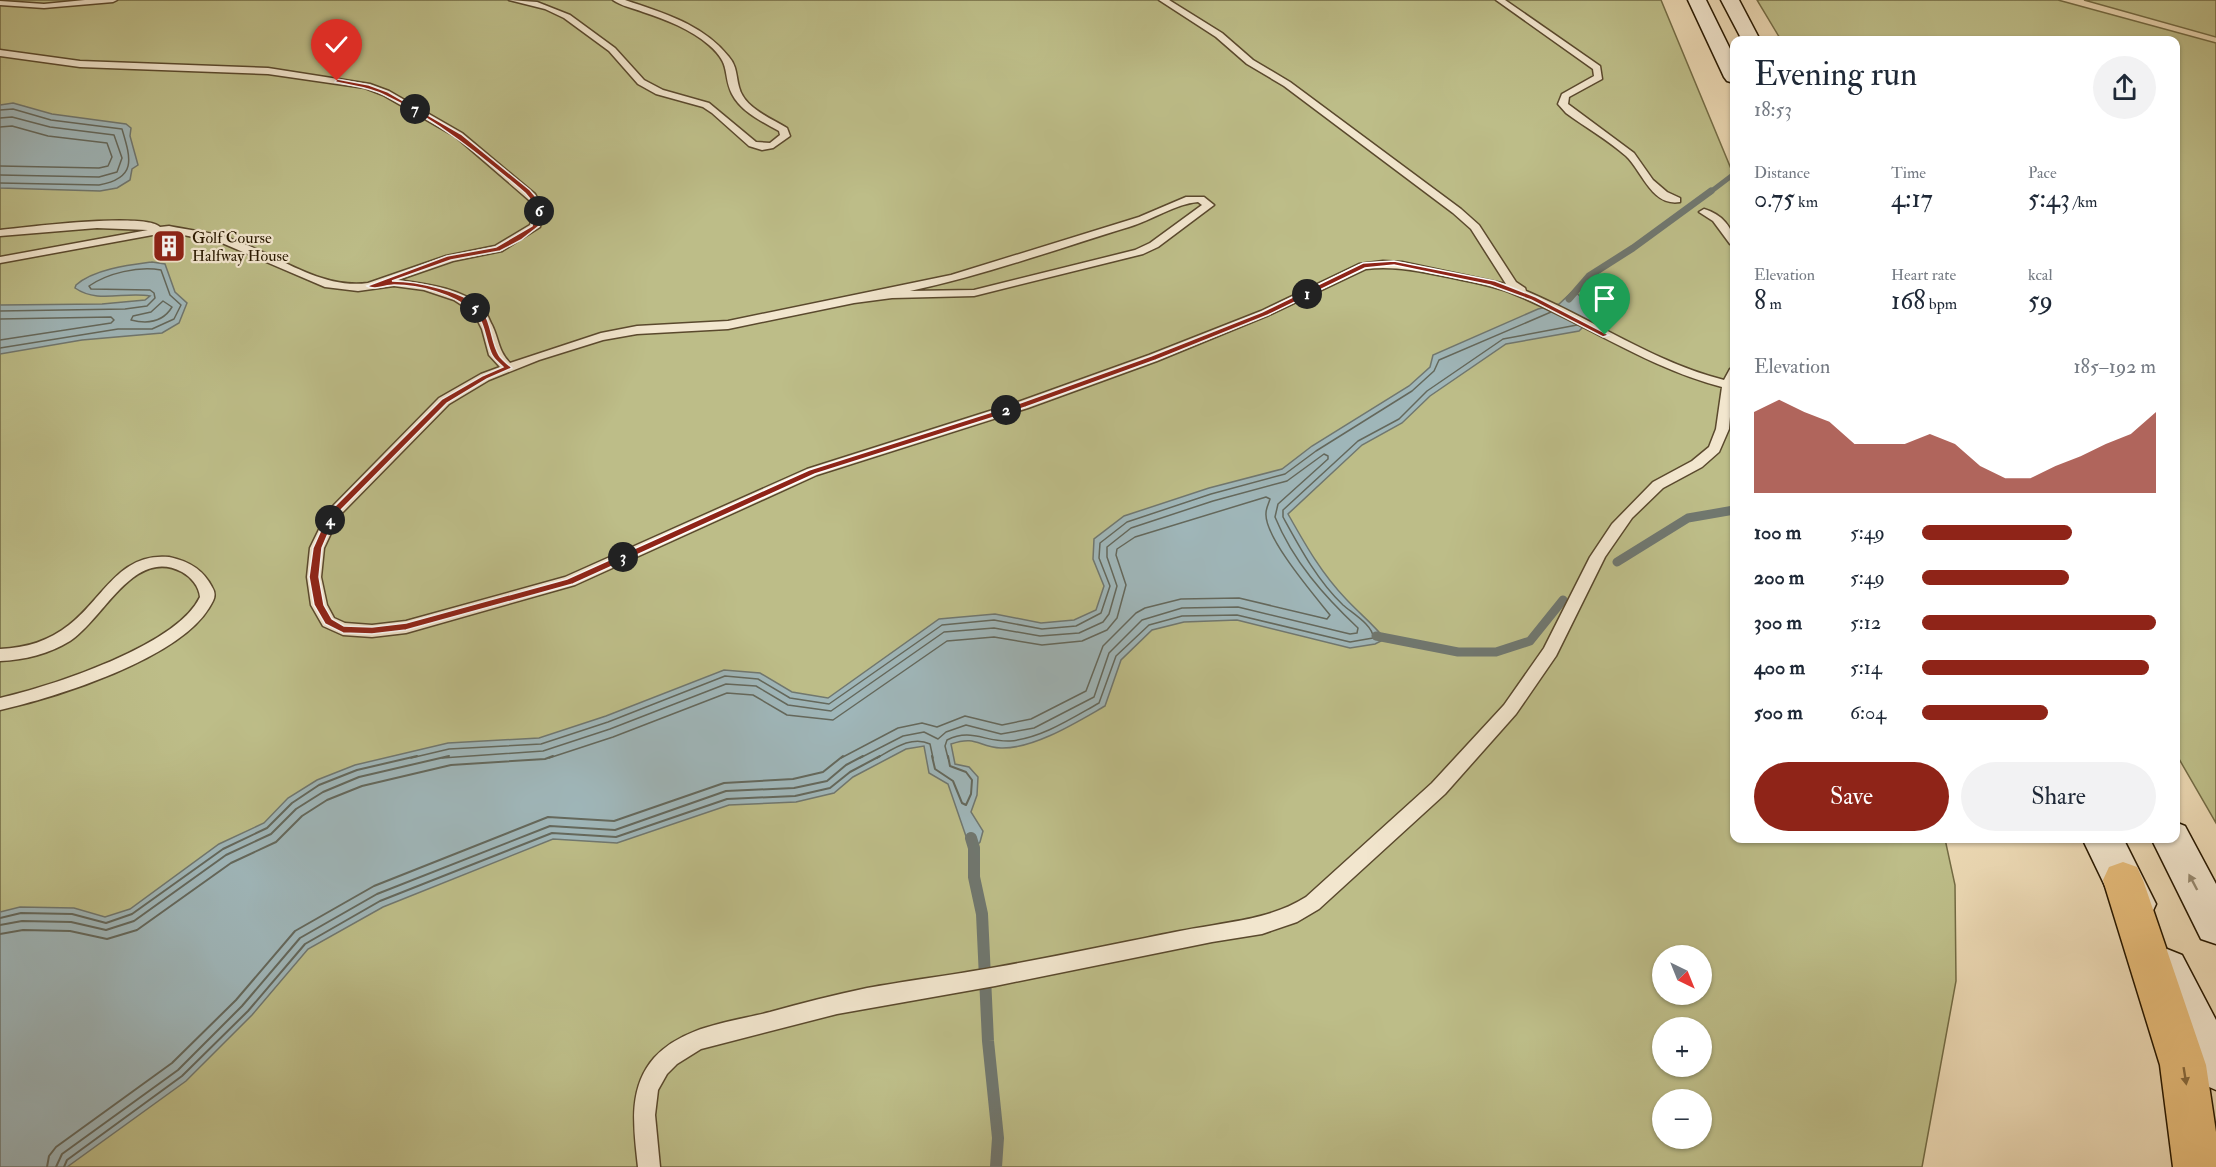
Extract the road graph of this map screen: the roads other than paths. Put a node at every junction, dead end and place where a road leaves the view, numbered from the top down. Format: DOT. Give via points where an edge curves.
graph roads {
  1 [pos="7,0"];
  2 [pos="113,0"];
  3 [pos="513,0"];
  4 [pos="616,0"];
  5 [pos="1163,0"];
  6 [pos="1500,0"];
  7 [pos="1697,0"];
  8 [pos="1730,0"];
  9 [pos="0,2"];
  10 [pos="1749,36"];
  11 [pos="0,53"];
  12 [pos="1730,67"];
  13 [pos="1676,201"];
  14 [pos="1704,212"];
  15 [pos="169,229"];
  16 [pos="0,233"];
  17 [pos="1730,237"];
  18 [pos="0,260"];
  19 [pos="371,286"];
  20 [pos="1534,298"];
  21 [pos="854,300"];
  22 [pos="508,368"];
  23 [pos="1730,378"];
  24 [pos="1730,386"];
  25 [pos="0,655"];
  26 [pos="0,704"];
  27 [pos="2104,843"];
  28 [pos="2173,843"];
  29 [pos="2123,880"];
  30 [pos="2216,926"];
  31 [pos="2216,1067"];
  32 [pos="650,1167"];
  33 [pos="2197,1167"];
  1 -- 9 [label="lane"];
  2 -- 9 [label="lane" via="44,6"];
  3 -- 4 [label="lane" via="550,6 566,14 617,53 643,84 708,105 744,140 769,146 785,136 784,130 744,104 736,93 727,59 698,30"];
  5 -- 20 [label="lane" via="1219,34 1250,62 1287,84 1457,211 1475,227 1512,284"];
  6 -- 13 [label="lane" via="1597,68 1599,77 1565,96 1563,104 1631,155 1649,182"];
  7 -- 12 [label="street"];
  8 -- 10 [label="street"];
  11 -- 19 [label="lane" via="80,64 268,71 367,86 459,135 538,203 540,212 535,226 519,239 498,249 450,258"];
  14 -- 17 [label="lane" via="1717,219"];
  15 -- 16 [label="lane" via="87,223"];
  15 -- 18 [label="lane"];
  15 -- 19 [label="lane" via="225,240 329,285"];
  19 -- 22 [label="lane" via="394,283 426,287 458,298 479,311 495,355"];
  20 -- 22 [label="lane" via="1492,283 1417,267 1380,262 1363,266 1265,313 1153,358 1023,405 812,472 570,581 406,627 372,631 343,629 328,622 319,605 314,577 317,548 333,514 444,401"];
  20 -- 23 [label="lane" via="1684,372"];
  21 -- 21 [label="lane" via="954,278 1143,219 1186,200 1200,199 1209,205 1154,245 1119,258 974,293"];
  21 -- 22 [label="lane" via="728,325 619,333"];
  24 -- 32 [label="lane" via="1726,417 1713,450 1697,465 1664,481 1614,531 1592,566 1557,642 1522,694 1382,843 1304,910 1277,922 846,1002 738,1029 682,1049 660,1066 646,1092 644,1122"];
  25 -- 26 [label="lane" via="28,652 66,635 122,577 147,564 180,564 197,576 206,589 207,598 194,620 150,648 74,682"];
  27 -- 29 [label="street"];
  30 -- 28 [label="street, one-way"];
  29 -- 31 [label="street"];
  29 -- 33 [label="main road, one-way" via="2183,1065"];
}
